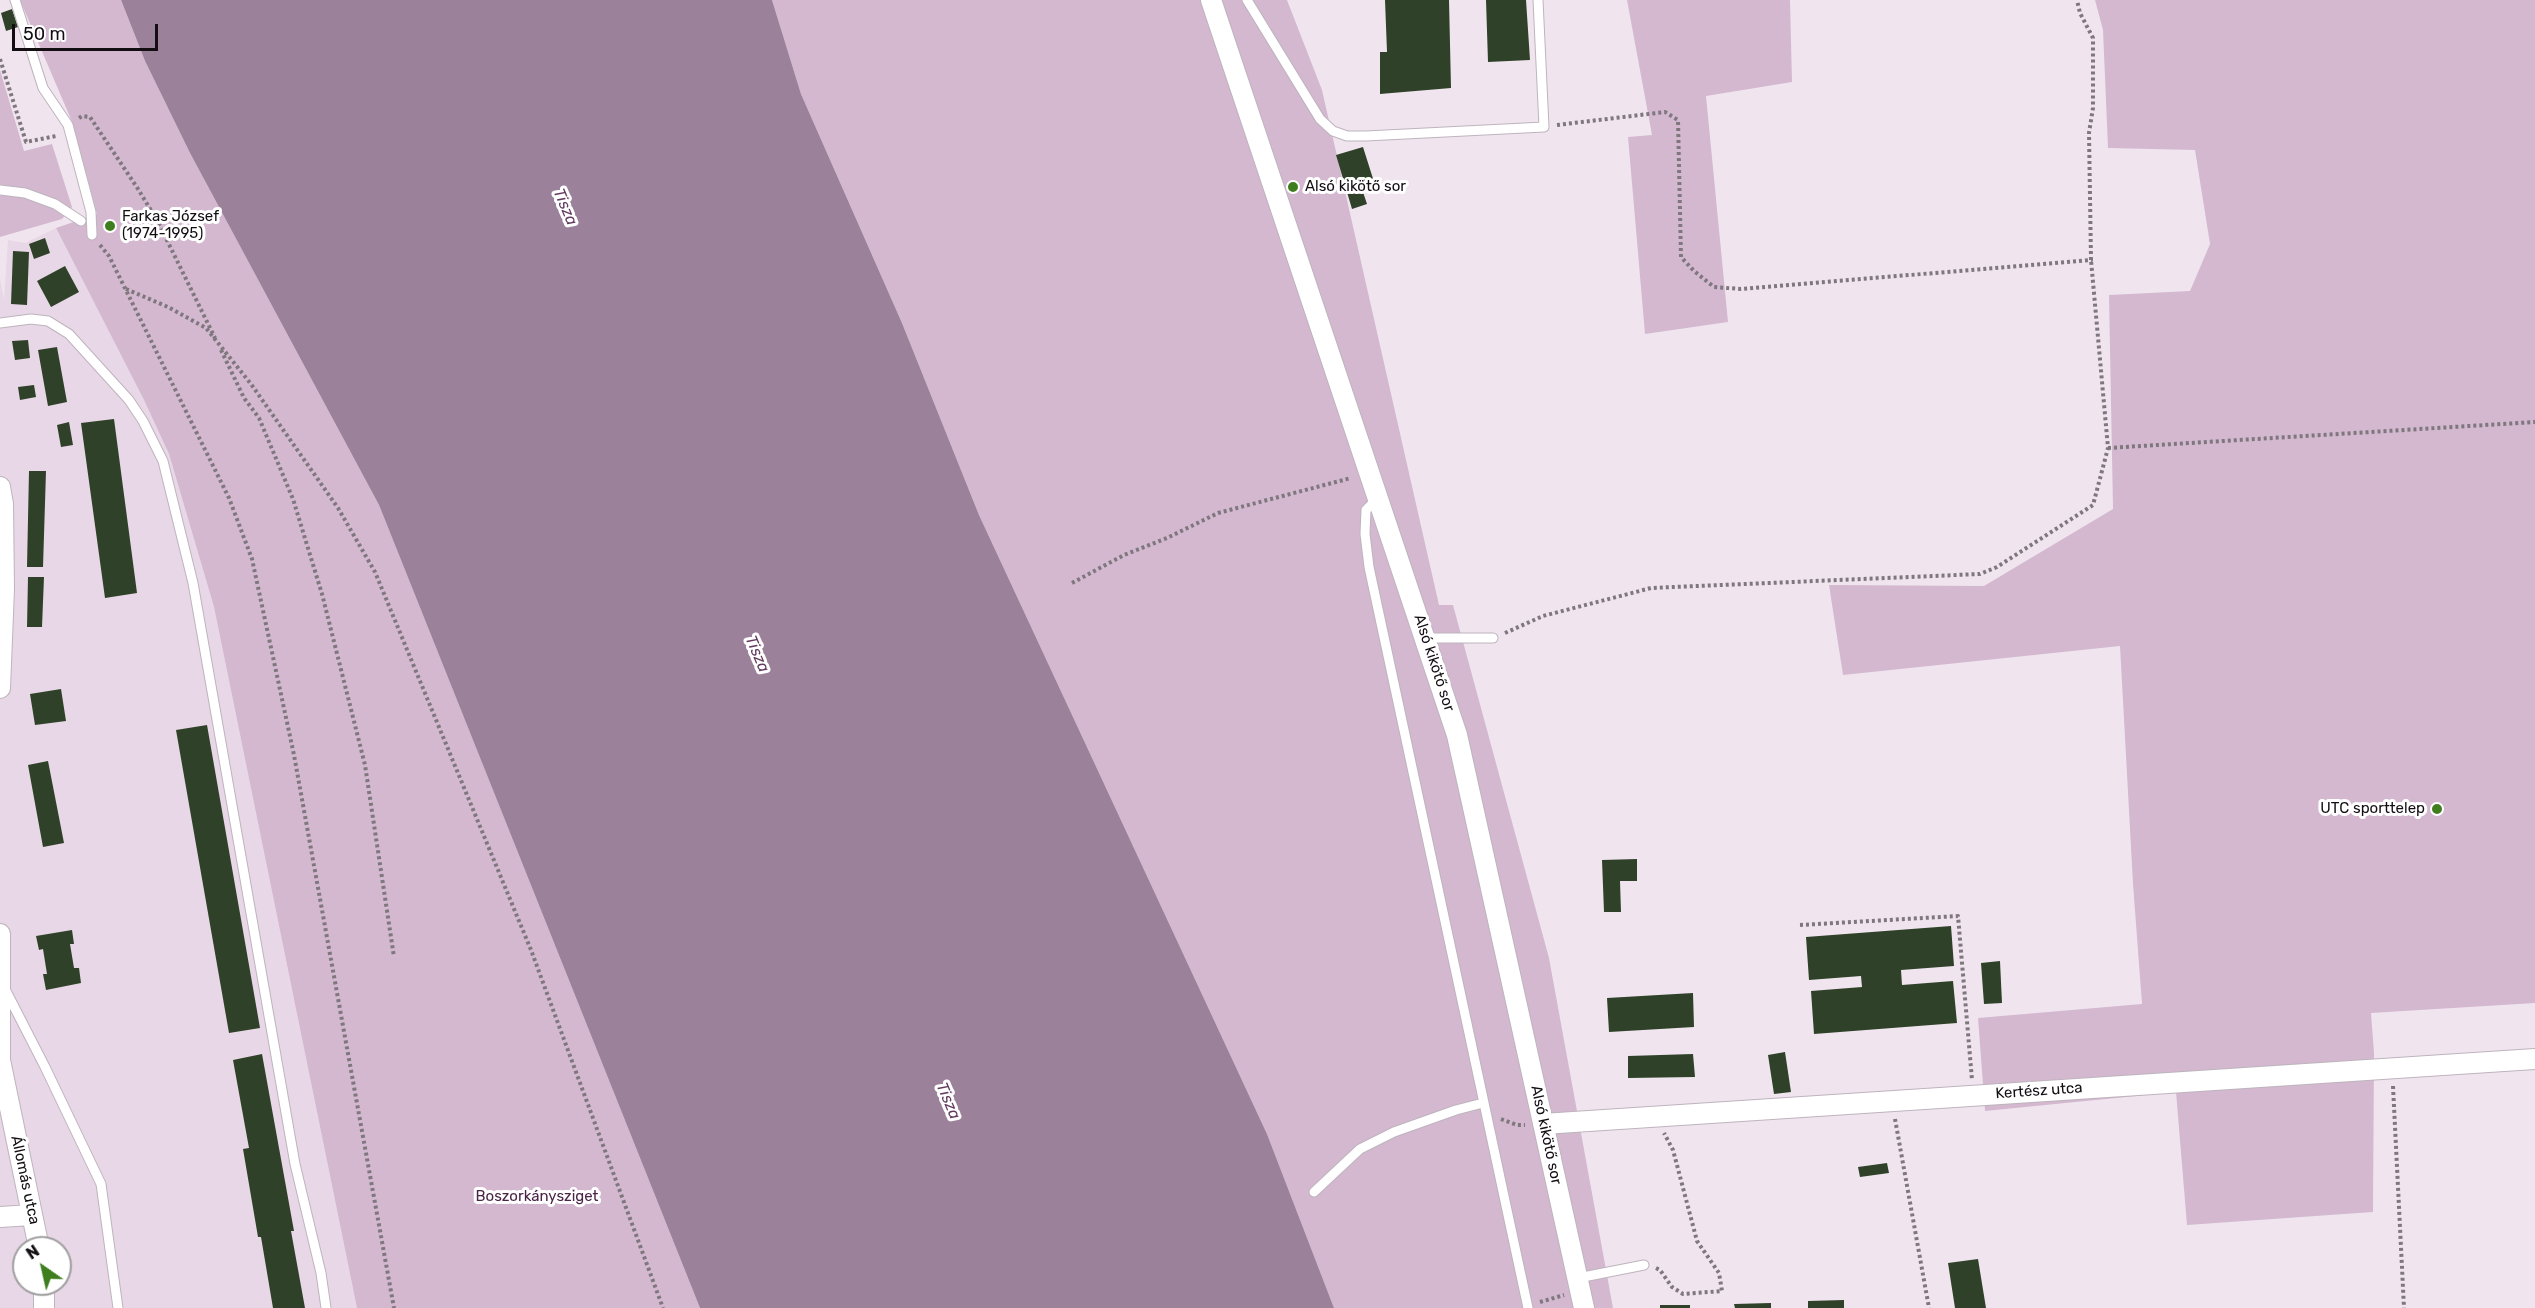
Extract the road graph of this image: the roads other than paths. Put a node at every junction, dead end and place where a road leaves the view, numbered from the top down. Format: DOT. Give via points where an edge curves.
graph roads {
  1 [pos="15,0"];
  2 [pos="1211,0"];
  3 [pos="1247,0"];
  4 [pos="1538,0"];
  5 [pos="0,190"];
  6 [pos="81,221"];
  7 [pos="92,235"];
  8 [pos="0,323"];
  9 [pos="0,487"];
  10 [pos="1378,498"];
  11 [pos="1426,638"];
  12 [pos="1493,638"];
  13 [pos="0,688"];
  14 [pos="0,934"];
  15 [pos="1,981"];
  16 [pos="1,1014"];
  17 [pos="2535,1059"];
  18 [pos="1484,1103"];
  19 [pos="1544,1124"];
  20 [pos="1314,1192"];
  21 [pos="31,1215"];
  22 [pos="0,1217"];
  23 [pos="36,1236"];
  24 [pos="1644,1265"];
  25 [pos="1581,1292"];
  26 [pos="1528,1307"];
  27 [pos="118,1308"];
  28 [pos="326,1308"];
  1 -- 7 [label="lane" via="43,88 68,125 91,212"];
  2 -- 10 [label="street, Alsó kikötő sor"];
  3 -- 4 [label="lane" via="1320,119 1333,131 1347,136 1544,127"];
  5 -- 6 [label="lane" via="25,193 55,204"];
  8 -- 28 [label="lane" via="48,321 69,334 129,400 163,460 193,584 295,1164"];
  9 -- 13 [label="street" via="4,589"];
  10 -- 11 [label="street, Alsó kikötő sor"];
  10 -- 18 [label="lane" via="1366,510 1369,567"];
  11 -- 12 [label="lane"];
  11 -- 19 [label="street, Alsó kikötő sor" via="1457,735"];
  14 -- 15 [label="street, Állomás utca"];
  15 -- 16 [label="street, Állomás utca"];
  15 -- 27 [label="lane" via="100,1184"];
  16 -- 21 [label="street, Állomás utca" via="0,1060"];
  17 -- 19 [label="street, Kertész utca"];
  18 -- 20 [label="lane" via="1394,1132 1360,1149"];
  18 -- 26 [label="lane"];
  19 -- 25 [label="street, Alsó kikötő sor"];
  21 -- 22 [label="street"];
  21 -- 23 [label="street, Állomás utca"];
  24 -- 25 [label="lane"];
}
